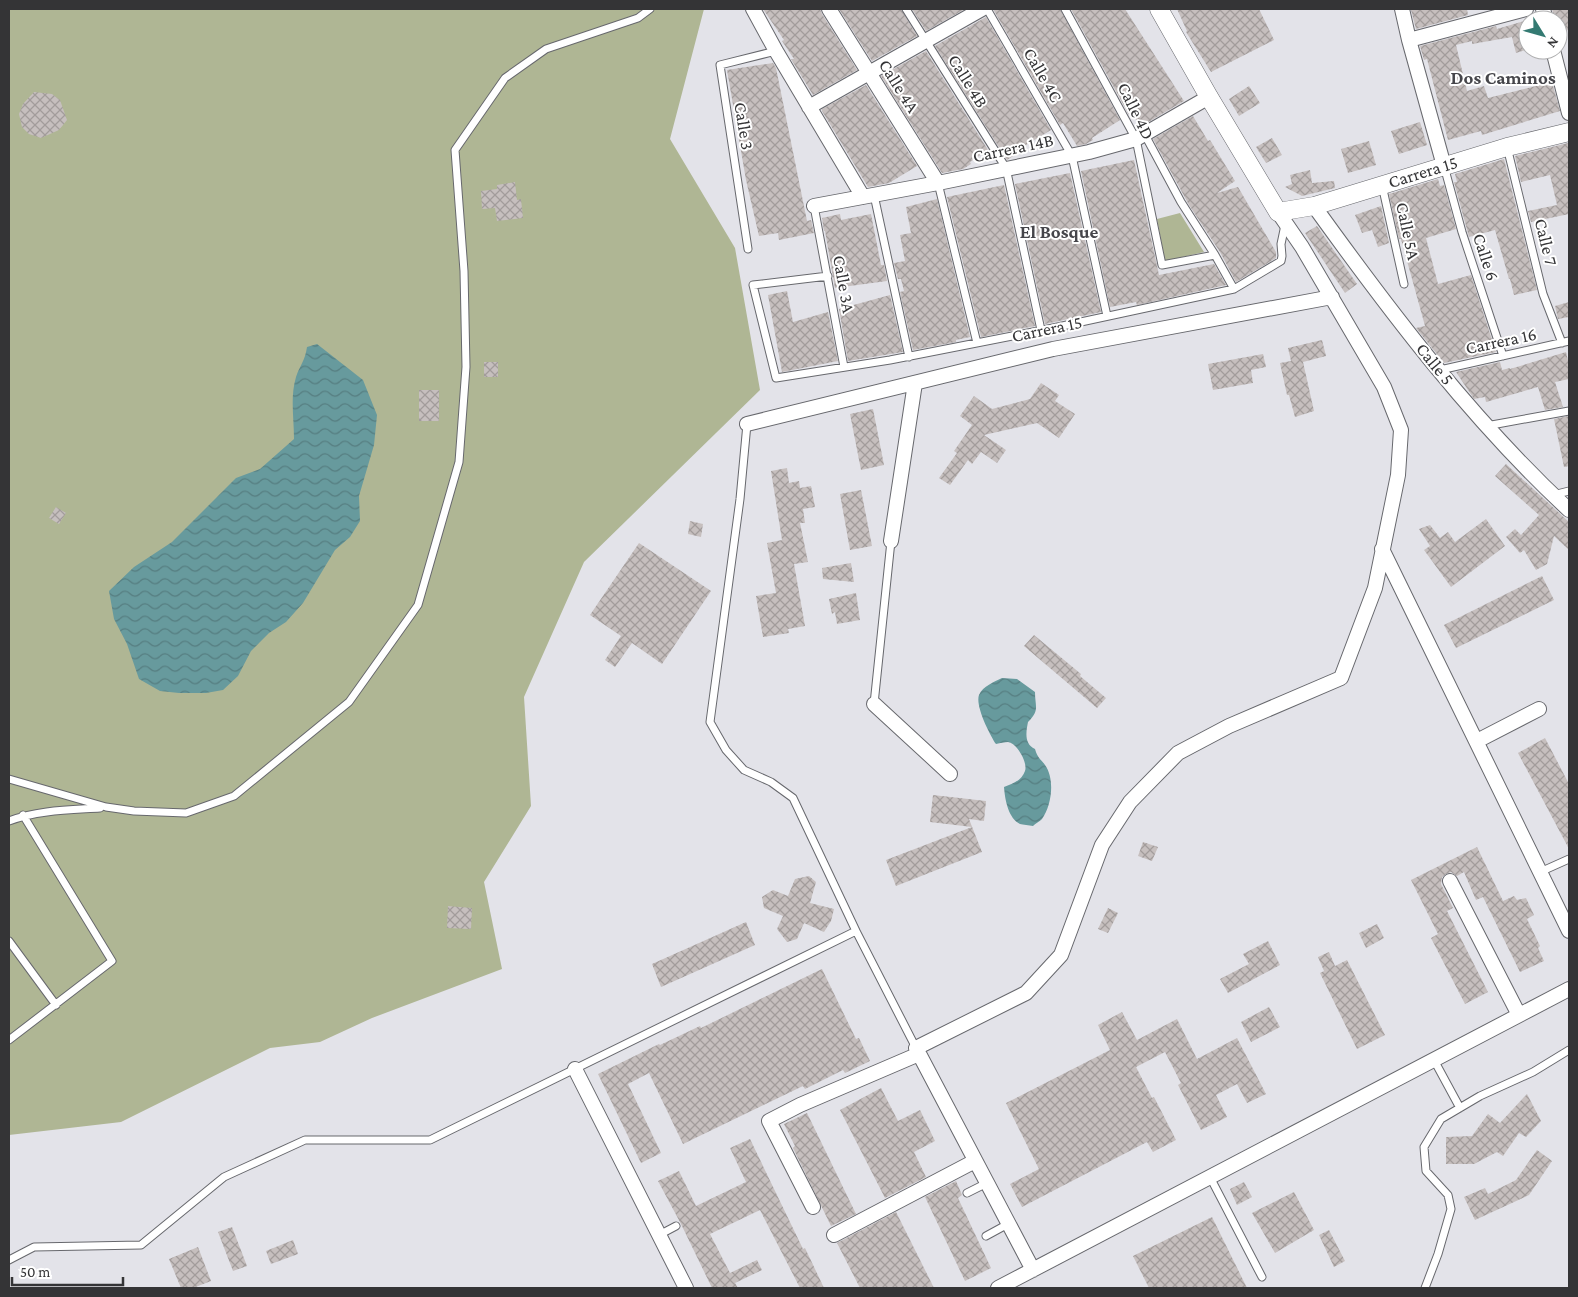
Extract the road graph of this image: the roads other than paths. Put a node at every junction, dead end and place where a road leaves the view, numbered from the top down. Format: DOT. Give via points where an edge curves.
graph roads {
  1 [pos="650,9"];
  2 [pos="753,9"];
  3 [pos="829,9"];
  4 [pos="906,9"];
  5 [pos="982,9"];
  6 [pos="988,9"];
  7 [pos="1065,9"];
  8 [pos="1159,9"];
  9 [pos="1402,9"];
  10 [pos="1526,9"];
  11 [pos="1409,40"];
  12 [pos="926,41"];
  13 [pos="776,51"];
  14 [pos="1556,60"];
  15 [pos="869,73"];
  16 [pos="1209,97"];
  17 [pos="809,107"];
  18 [pos="1569,113"];
  19 [pos="1569,132"];
  20 [pos="1141,137"];
  21 [pos="1507,146"];
  22 [pos="1072,156"];
  23 [pos="1444,166"];
  24 [pos="1006,168"];
  25 [pos="938,184"];
  26 [pos="1382,184"];
  27 [pos="868,196"];
  28 [pos="814,206"];
  29 [pos="1314,206"];
  30 [pos="1281,219"];
  31 [pos="748,249"];
  32 [pos="1215,255"];
  33 [pos="828,276"];
  34 [pos="1404,284"];
  35 [pos="1234,289"];
  36 [pos="1332,297"];
  37 [pos="1107,316"];
  38 [pos="1042,330"];
  39 [pos="1565,342"];
  40 [pos="977,343"];
  41 [pos="909,356"];
  42 [pos="1503,356"];
  43 [pos="844,367"];
  44 [pos="1440,370"];
  45 [pos="915,383"];
  46 [pos="1569,411"];
  47 [pos="746,424"];
  48 [pos="1486,426"];
  49 [pos="1569,491"];
  50 [pos="1553,495"];
  51 [pos="1569,510"];
  52 [pos="891,541"];
  53 [pos="1382,549"];
  54 [pos="874,704"];
  55 [pos="1539,709"];
  56 [pos="1477,741"];
  57 [pos="950,774"];
  58 [pos="9,780"];
  59 [pos="106,807"];
  60 [pos="23,815"];
  61 [pos="9,821"];
  62 [pos="1569,859"];
  63 [pos="1540,872"];
  64 [pos="1450,881"];
  65 [pos="856,931"];
  66 [pos="1569,931"];
  67 [pos="9,941"];
  68 [pos="1569,989"];
  69 [pos="56,1006"];
  70 [pos="1519,1015"];
  71 [pos="9,1040"];
  72 [pos="1569,1050"];
  73 [pos="917,1051"];
  74 [pos="1434,1060"];
  75 [pos="575,1069"];
  76 [pos="1460,1108"];
  77 [pos="975,1161"];
  78 [pos="1210,1177"];
  79 [pos="986,1183"];
  80 [pos="967,1193"];
  81 [pos="812,1206"];
  82 [pos="1008,1224"];
  83 [pos="676,1226"];
  84 [pos="659,1235"];
  85 [pos="834,1235"];
  86 [pos="986,1236"];
  87 [pos="9,1260"];
  88 [pos="1032,1270"];
  89 [pos="1262,1277"];
  90 [pos="1005,1287"];
  91 [pos="686,1288"];
  92 [pos="1425,1288"];
  1 -- 59 [label="lane" via="638,18 546,49 506,78 455,150 464,271 466,368 460,453 418,605 349,702 234,796 186,813"];
  2 -- 13 [label="street"];
  3 -- 15 [label="street, Calle 4A"];
  4 -- 12 [label="lane, Calle 4B"];
  5 -- 12 [label="street"];
  6 -- 22 [label="lane, Calle 4C"];
  7 -- 20 [label="lane, Calle 4D"];
  8 -- 16 [label="street"];
  9 -- 11 [label="street"];
  10 -- 11 [label="street"];
  11 -- 23 [label="street"];
  12 -- 15 [label="street"];
  12 -- 24 [label="lane, Calle 4B"];
  13 -- 17 [label="street"];
  13 -- 31 [label="lane, Calle 3" via="720,65"];
  14 -- 18 [label="street"];
  15 -- 17 [label="street"];
  15 -- 25 [label="street, Calle 4A"];
  16 -- 20 [label="street, Carrera 14B"];
  16 -- 30 [label="street"];
  17 -- 27 [label="street"];
  19 -- 21 [label="street, Carrera 15"];
  20 -- 22 [label="street, Carrera 14B"];
  20 -- 32 [label="lane, Calle 4D"];
  20 -- 32 [label="lane, Calle 4D" via="1162,265"];
  21 -- 23 [label="street, Carrera 15"];
  21 -- 39 [label="lane, Calle 7" via="1544,294"];
  22 -- 24 [label="street, Carrera 14B"];
  22 -- 37 [label="lane, Calle 4C"];
  23 -- 26 [label="street, Carrera 15"];
  23 -- 42 [label="lane, Calle 6"];
  24 -- 25 [label="street, Carrera 14B"];
  24 -- 38 [label="lane, Calle 4B"];
  25 -- 27 [label="street, Carrera 14B"];
  25 -- 40 [label="lane"];
  26 -- 29 [label="street, Carrera 15"];
  26 -- 34 [label="lane, Calle 5A"];
  27 -- 28 [label="street, Carrera 14B"];
  27 -- 41 [label="lane"];
  28 -- 33 [label="lane, Calle 3A"];
  29 -- 30 [label="street, Carrera 15"];
  29 -- 44 [label="street, Calle 5" via="1370,283"];
  30 -- 35 [label="lane" via="1281,261"];
  30 -- 36 [label="street"];
  32 -- 35 [label="lane, Calle 4D"];
  33 -- 43 [label="lane, Calle 3A"];
  33 -- 43 [label="lane, Carrera 15" via="753,285 776,378"];
  35 -- 37 [label="lane, Carrera 15"];
  36 -- 45 [label="street" via="1053,349"];
  36 -- 53 [label="street" via="1384,387 1401,430 1398,475"];
  37 -- 38 [label="lane, Carrera 15"];
  38 -- 40 [label="lane, Carrera 15"];
  39 -- 42 [label="lane, Carrera 16"];
  40 -- 41 [label="lane, Carrera 15"];
  41 -- 43 [label="lane, Carrera 15"];
  42 -- 44 [label="lane, Carrera 16"];
  44 -- 48 [label="street, Calle 5"];
  45 -- 47 [label="street"];
  45 -- 52 [label="street"];
  46 -- 48 [label="lane"];
  47 -- 65 [label="lane" via="740,499 710,722 726,750 744,770 771,782 792,798"];
  48 -- 50 [label="street, Calle 5"];
  49 -- 50 [label="lane"];
  50 -- 51 [label="street, Calle 5"];
  52 -- 54 [label="lane"];
  53 -- 56 [label="street"];
  53 -- 73 [label="street" via="1375,588 1341,678 1229,726 1178,754 1130,802 1102,845 1061,955 1026,993"];
  54 -- 57 [label="street"];
  55 -- 56 [label="street"];
  56 -- 63 [label="street"];
  58 -- 59 [label="lane"];
  59 -- 60 [label="lane"];
  60 -- 61 [label="lane"];
  60 -- 69 [label="lane" via="112,961"];
  62 -- 63 [label="lane"];
  63 -- 66 [label="street"];
  64 -- 70 [label="street"];
  65 -- 73 [label="lane"];
  65 -- 75 [label="lane"];
  67 -- 69 [label="lane"];
  68 -- 70 [label="street"];
  69 -- 71 [label="lane"];
  70 -- 74 [label="street"];
  72 -- 76 [label="lane" via="1533,1072"];
  73 -- 77 [label="street"];
  73 -- 81 [label="street" via="769,1121"];
  74 -- 76 [label="lane"];
  74 -- 78 [label="street"];
  75 -- 84 [label="street"];
  75 -- 87 [label="lane" via="430,1140 305,1140 224,1177 141,1245 34,1248"];
  76 -- 92 [label="lane" via="1441,1119 1424,1147 1426,1171 1448,1195 1451,1209"];
  77 -- 79 [label="street"];
  77 -- 85 [label="street"];
  78 -- 88 [label="street"];
  78 -- 89 [label="lane"];
  79 -- 80 [label="lane"];
  79 -- 82 [label="street"];
  82 -- 86 [label="lane"];
  82 -- 88 [label="street"];
  83 -- 84 [label="lane"];
  84 -- 91 [label="street"];
  88 -- 90 [label="street"];
}
